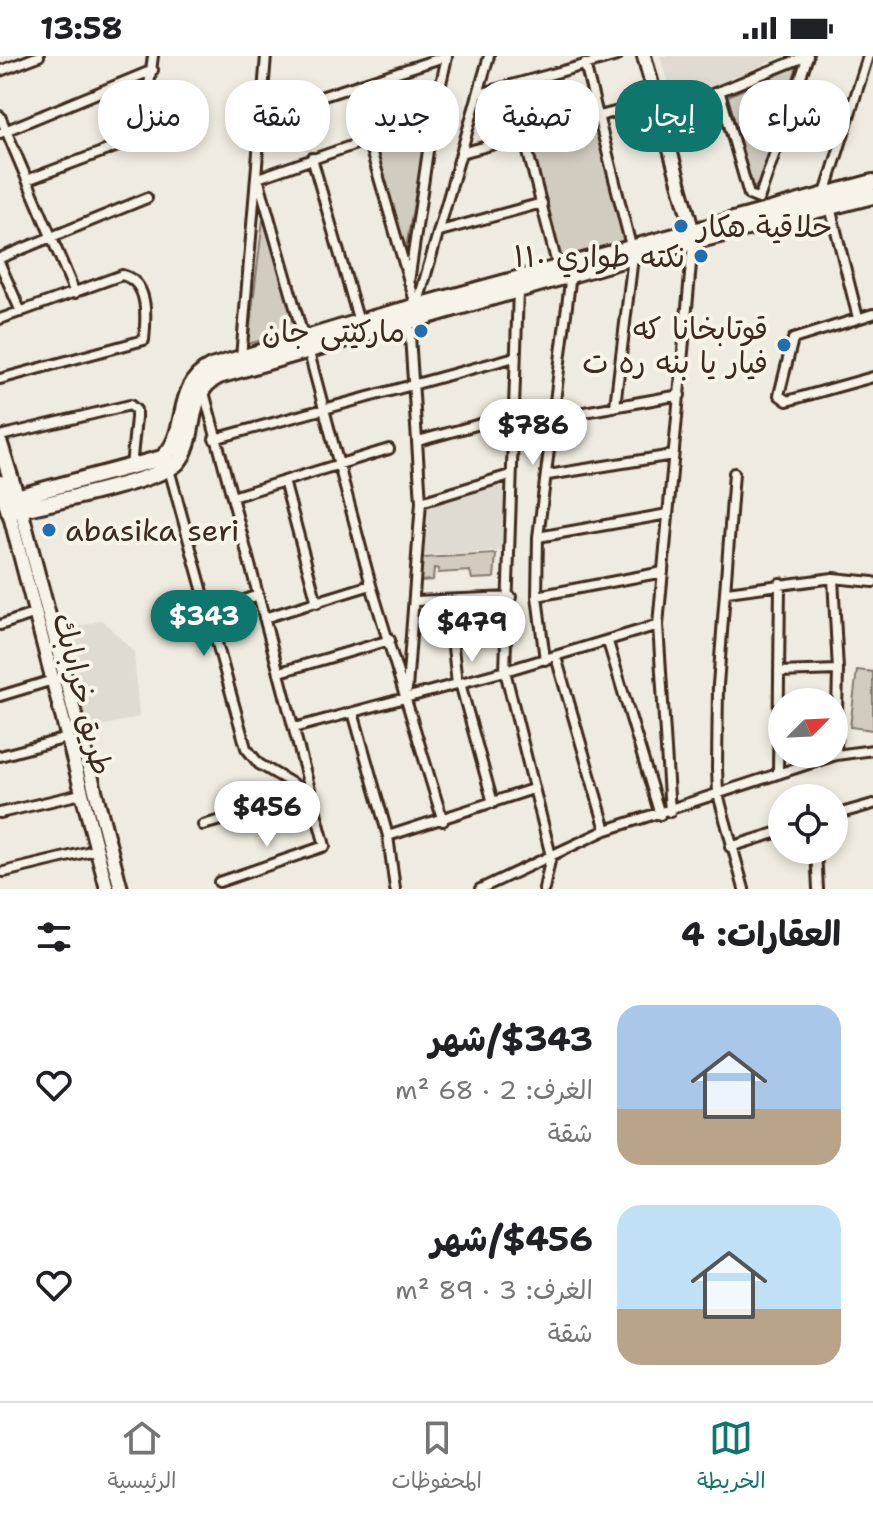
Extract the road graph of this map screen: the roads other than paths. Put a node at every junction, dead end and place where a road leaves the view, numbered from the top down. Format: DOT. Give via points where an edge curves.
graph roads {
  1 [pos="39,56"];
  2 [pos="153,56"];
  3 [pos="266,56"];
  4 [pos="489,56"];
  5 [pos="617,56"];
  6 [pos="644,56"];
  7 [pos="807,56"];
  8 [pos="868,56"];
  9 [pos="447,57"];
  10 [pos="585,64"];
  11 [pos="153,70"];
  12 [pos="0,71"];
  13 [pos="264,80"];
  14 [pos="442,80"];
  15 [pos="483,80"];
  16 [pos="528,80"];
  17 [pos="588,80"];
  18 [pos="650,80"];
  19 [pos="723,92"];
  20 [pos="330,94"];
  21 [pos="723,104"];
  22 [pos="475,107"];
  23 [pos="0,116"];
  24 [pos="599,128"];
  25 [pos="3,132"];
  26 [pos="346,147"];
  27 [pos="475,149"];
  28 [pos="260,152"];
  29 [pos="371,152"];
  30 [pos="428,152"];
  31 [pos="528,152"];
  32 [pos="670,152"];
  33 [pos="461,153"];
  34 [pos="312,158"];
  35 [pos="258,178"];
  36 [pos="27,180"];
  37 [pos="873,182"];
  38 [pos="873,196"];
  39 [pos="147,198"];
  40 [pos="542,203"];
  41 [pos="827,203"];
  42 [pos="440,231"];
  43 [pos="692,236"];
  44 [pos="51,237"];
  45 [pos="632,252"];
  46 [pos="0,261"];
  47 [pos="564,271"];
  48 [pos="409,282"];
  49 [pos="518,290"];
  50 [pos="75,293"];
  51 [pos="21,312"];
  52 [pos="413,313"];
  53 [pos="873,314"];
  54 [pos="858,318"];
  55 [pos="0,319"];
  56 [pos="370,324"];
  57 [pos="306,344"];
  58 [pos="515,357"];
  59 [pos="241,358"];
  60 [pos="873,377"];
  61 [pos="0,379"];
  62 [pos="415,385"];
  63 [pos="203,388"];
  64 [pos="680,395"];
  65 [pos="615,406"];
  66 [pos="324,407"];
  67 [pos="513,415"];
  68 [pos="556,417"];
  69 [pos="0,436"];
  70 [pos="214,439"];
  71 [pos="418,441"];
  72 [pos="0,444"];
  73 [pos="389,449"];
  74 [pos="673,455"];
  75 [pos="339,463"];
  76 [pos="131,468"];
  77 [pos="169,469"];
  78 [pos="734,473"];
  79 [pos="510,475"];
  80 [pos="548,475"];
  81 [pos="284,481"];
  82 [pos="0,483"];
  83 [pos="232,497"];
  84 [pos="421,502"];
  85 [pos="11,512"];
  86 [pos="668,514"];
  87 [pos="538,537"];
  88 [pos="663,572"];
  89 [pos="833,578"];
  90 [pos="873,582"];
  91 [pos="780,583"];
  92 [pos="371,585"];
  93 [pos="727,592"];
  94 [pos="258,595"];
  95 [pos="537,596"];
  96 [pos="511,597"];
  97 [pos="415,601"];
  98 [pos="448,601"];
  99 [pos="317,603"];
  100 [pos="36,613"];
  101 [pos="208,613"];
  102 [pos="264,618"];
  103 [pos="0,625"];
  104 [pos="658,625"];
  105 [pos="390,640"];
  106 [pos="608,642"];
  107 [pos="556,657"];
  108 [pos="545,660"];
  109 [pos="838,670"];
  110 [pos="505,671"];
  111 [pos="280,672"];
  112 [pos="779,672"];
  113 [pos="53,680"];
  114 [pos="458,684"];
  115 [pos="838,688"];
  116 [pos="0,696"];
  117 [pos="407,696"];
  118 [pos="353,712"];
  119 [pos="294,728"];
  120 [pos="67,738"];
  121 [pos="873,750"];
  122 [pos="848,753"];
  123 [pos="0,756"];
  124 [pos="796,768"];
  125 [pos="778,774"];
  126 [pos="533,789"];
  127 [pos="81,794"];
  128 [pos="718,794"];
  129 [pos="312,795"];
  130 [pos="493,803"];
  131 [pos="873,804"];
  132 [pos="848,811"];
  133 [pos="670,812"];
  134 [pos="0,813"];
  135 [pos="660,815"];
  136 [pos="443,821"];
  137 [pos="203,825"];
  138 [pos="606,830"];
  139 [pos="768,835"];
  140 [pos="388,836"];
  141 [pos="730,847"];
  142 [pos="95,850"];
  143 [pos="551,856"];
  144 [pos="817,864"];
  145 [pos="4,872"];
  146 [pos="219,882"];
  147 [pos="107,889"];
  148 [pos="121,889"];
  149 [pos="395,889"];
  150 [pos="480,889"];
  151 [pos="544,889"];
  152 [pos="744,889"];
  153 [pos="818,889"];
  1 -- 12 [label="street"];
  2 -- 11 [label="street"];
  3 -- 13 [label="street"];
  4 -- 15 [label="street"];
  5 -- 10 [label="street"];
  6 -- 18 [label="main road"];
  7 -- 19 [label="street"];
  7 -- 21 [label="street" via="759,199 749,195"];
  8 -- 41 [label="street"];
  9 -- 14 [label="street"];
  9 -- 20 [label="street"];
  10 -- 16 [label="street"];
  10 -- 17 [label="street"];
  11 -- 25 [label="street"];
  11 -- 36 [label="street" via="142,137"];
  22 -- 33 [label="street"];
  23 -- 25 [label="street"];
  24 -- 45 [label="street"];
  25 -- 36 [label="street"];
  26 -- 34 [label="street"];
  27 -- 33 [label="street"];
  28 -- 35 [label="street"];
  29 -- 48 [label="street"];
  30 -- 48 [label="street"];
  31 -- 40 [label="street"];
  32 -- 43 [label="main road"];
  33 -- 42 [label="street"];
  34 -- 35 [label="street"];
  34 -- 56 [label="street"];
  35 -- 57 [label="street"];
  35 -- 59 [label="street"];
  36 -- 44 [label="street"];
  37 -- 41 [label="main road"];
  38 -- 41 [label="main road"];
  39 -- 44 [label="street"];
  40 -- 42 [label="street"];
  40 -- 47 [label="street"];
  41 -- 43 [label="main road"];
  41 -- 54 [label="street"];
  42 -- 52 [label="street"];
  43 -- 45 [label="main road"];
  43 -- 64 [label="street"];
  44 -- 46 [label="street"];
  44 -- 50 [label="street"];
  45 -- 47 [label="main road"];
  45 -- 65 [label="street"];
  46 -- 51 [label="street"];
  47 -- 49 [label="main road"];
  47 -- 52 [label="main road"];
  47 -- 68 [label="street"];
  48 -- 52 [label="street"];
  49 -- 52 [label="main road"];
  49 -- 58 [label="street"];
  50 -- 51 [label="street"];
  50 -- 61 [label="street" via="113,277 128,277 144,300 144,340"];
  51 -- 55 [label="street"];
  52 -- 56 [label="main road"];
  52 -- 62 [label="street"];
  53 -- 54 [label="street"];
  54 -- 60 [label="street" via="793,339 779,395 787,401"];
  56 -- 57 [label="main road"];
  57 -- 59 [label="main road"];
  57 -- 63 [label="main road" via="219,376"];
  57 -- 66 [label="street"];
  58 -- 62 [label="street"];
  58 -- 67 [label="street"];
  59 -- 76 [label="main road" via="195,378 170,451"];
  62 -- 66 [label="street"];
  62 -- 71 [label="street"];
  63 -- 70 [label="street"];
  63 -- 77 [label="main road" via="185,449"];
  64 -- 65 [label="street"];
  64 -- 74 [label="street"];
  65 -- 68 [label="street"];
  66 -- 70 [label="street"];
  66 -- 75 [label="street"];
  67 -- 71 [label="street"];
  67 -- 79 [label="street"];
  68 -- 80 [label="street"];
  69 -- 76 [label="street" via="130,405 136,410"];
  70 -- 83 [label="street"];
  71 -- 84 [label="street"];
  72 -- 85 [label="main road"];
  73 -- 75 [label="street"];
  74 -- 80 [label="street"];
  74 -- 86 [label="street"];
  75 -- 81 [label="street"];
  75 -- 92 [label="street"];
  76 -- 85 [label="main road"];
  77 -- 85 [label="main road"];
  77 -- 101 [label="street"];
  78 -- 93 [label="street"];
  79 -- 84 [label="street"];
  79 -- 96 [label="street"];
  80 -- 87 [label="street"];
  81 -- 83 [label="street"];
  81 -- 99 [label="street"];
  82 -- 85 [label="main road"];
  83 -- 94 [label="street"];
  84 -- 97 [label="street"];
  85 -- 100 [label="main road, طريق خرابابك"];
  85 -- 148 [label="main road"];
  86 -- 87 [label="street"];
  86 -- 88 [label="street"];
  87 -- 95 [label="street"];
  88 -- 95 [label="street"];
  88 -- 104 [label="street"];
  89 -- 90 [label="street"];
  89 -- 91 [label="street"];
  89 -- 109 [label="street"];
  91 -- 93 [label="street"];
  91 -- 112 [label="street"];
  92 -- 99 [label="street"];
  92 -- 105 [label="street"];
  93 -- 128 [label="street" via="718,685"];
  94 -- 101 [label="street"];
  94 -- 102 [label="street"];
  95 -- 108 [label="street"];
  96 -- 98 [label="street"];
  96 -- 110 [label="street"];
  97 -- 98 [label="street"];
  97 -- 117 [label="street"];
  98 -- 114 [label="street"];
  99 -- 102 [label="street"];
  100 -- 103 [label="street"];
  100 -- 113 [label="main road, طريق خرابابك"];
  101 -- 129 [label="street" via="246,748 259,764"];
  102 -- 111 [label="street"];
  104 -- 106 [label="street"];
  104 -- 133 [label="street"];
  105 -- 111 [label="street"];
  105 -- 117 [label="street"];
  106 -- 107 [label="street"];
  106 -- 135 [label="street"];
  107 -- 108 [label="street"];
  107 -- 138 [label="street"];
  108 -- 110 [label="street"];
  109 -- 112 [label="street"];
  109 -- 115 [label="street"];
  110 -- 114 [label="street"];
  110 -- 126 [label="street"];
  111 -- 119 [label="street"];
  112 -- 125 [label="street"];
  113 -- 116 [label="street"];
  113 -- 120 [label="main road, طريق خرابابك"];
  114 -- 117 [label="street"];
  114 -- 130 [label="street"];
  117 -- 118 [label="street"];
  117 -- 136 [label="street"];
  118 -- 119 [label="street"];
  118 -- 140 [label="street"];
  119 -- 129 [label="street"];
  120 -- 123 [label="street"];
  120 -- 127 [label="main road, طريق خرابابك"];
  121 -- 122 [label="street"];
  124 -- 125 [label="street"];
  125 -- 128 [label="street"];
  126 -- 130 [label="street"];
  126 -- 143 [label="street"];
  127 -- 134 [label="street"];
  127 -- 142 [label="main road, طريق خرابابك"];
  128 -- 133 [label="street"];
  128 -- 141 [label="street"];
  129 -- 137 [label="street"];
  129 -- 146 [label="street" via="325,846"];
  130 -- 136 [label="street"];
  131 -- 132 [label="street"];
  133 -- 135 [label="street"];
  135 -- 138 [label="street"];
  136 -- 140 [label="street"];
  138 -- 143 [label="street"];
  139 -- 141 [label="street"];
  140 -- 149 [label="street"];
  141 -- 152 [label="street"];
  142 -- 145 [label="street"];
  142 -- 147 [label="main road, طريق خرابابك"];
  143 -- 150 [label="street"];
  143 -- 151 [label="street"];
  144 -- 153 [label="street"];
}
